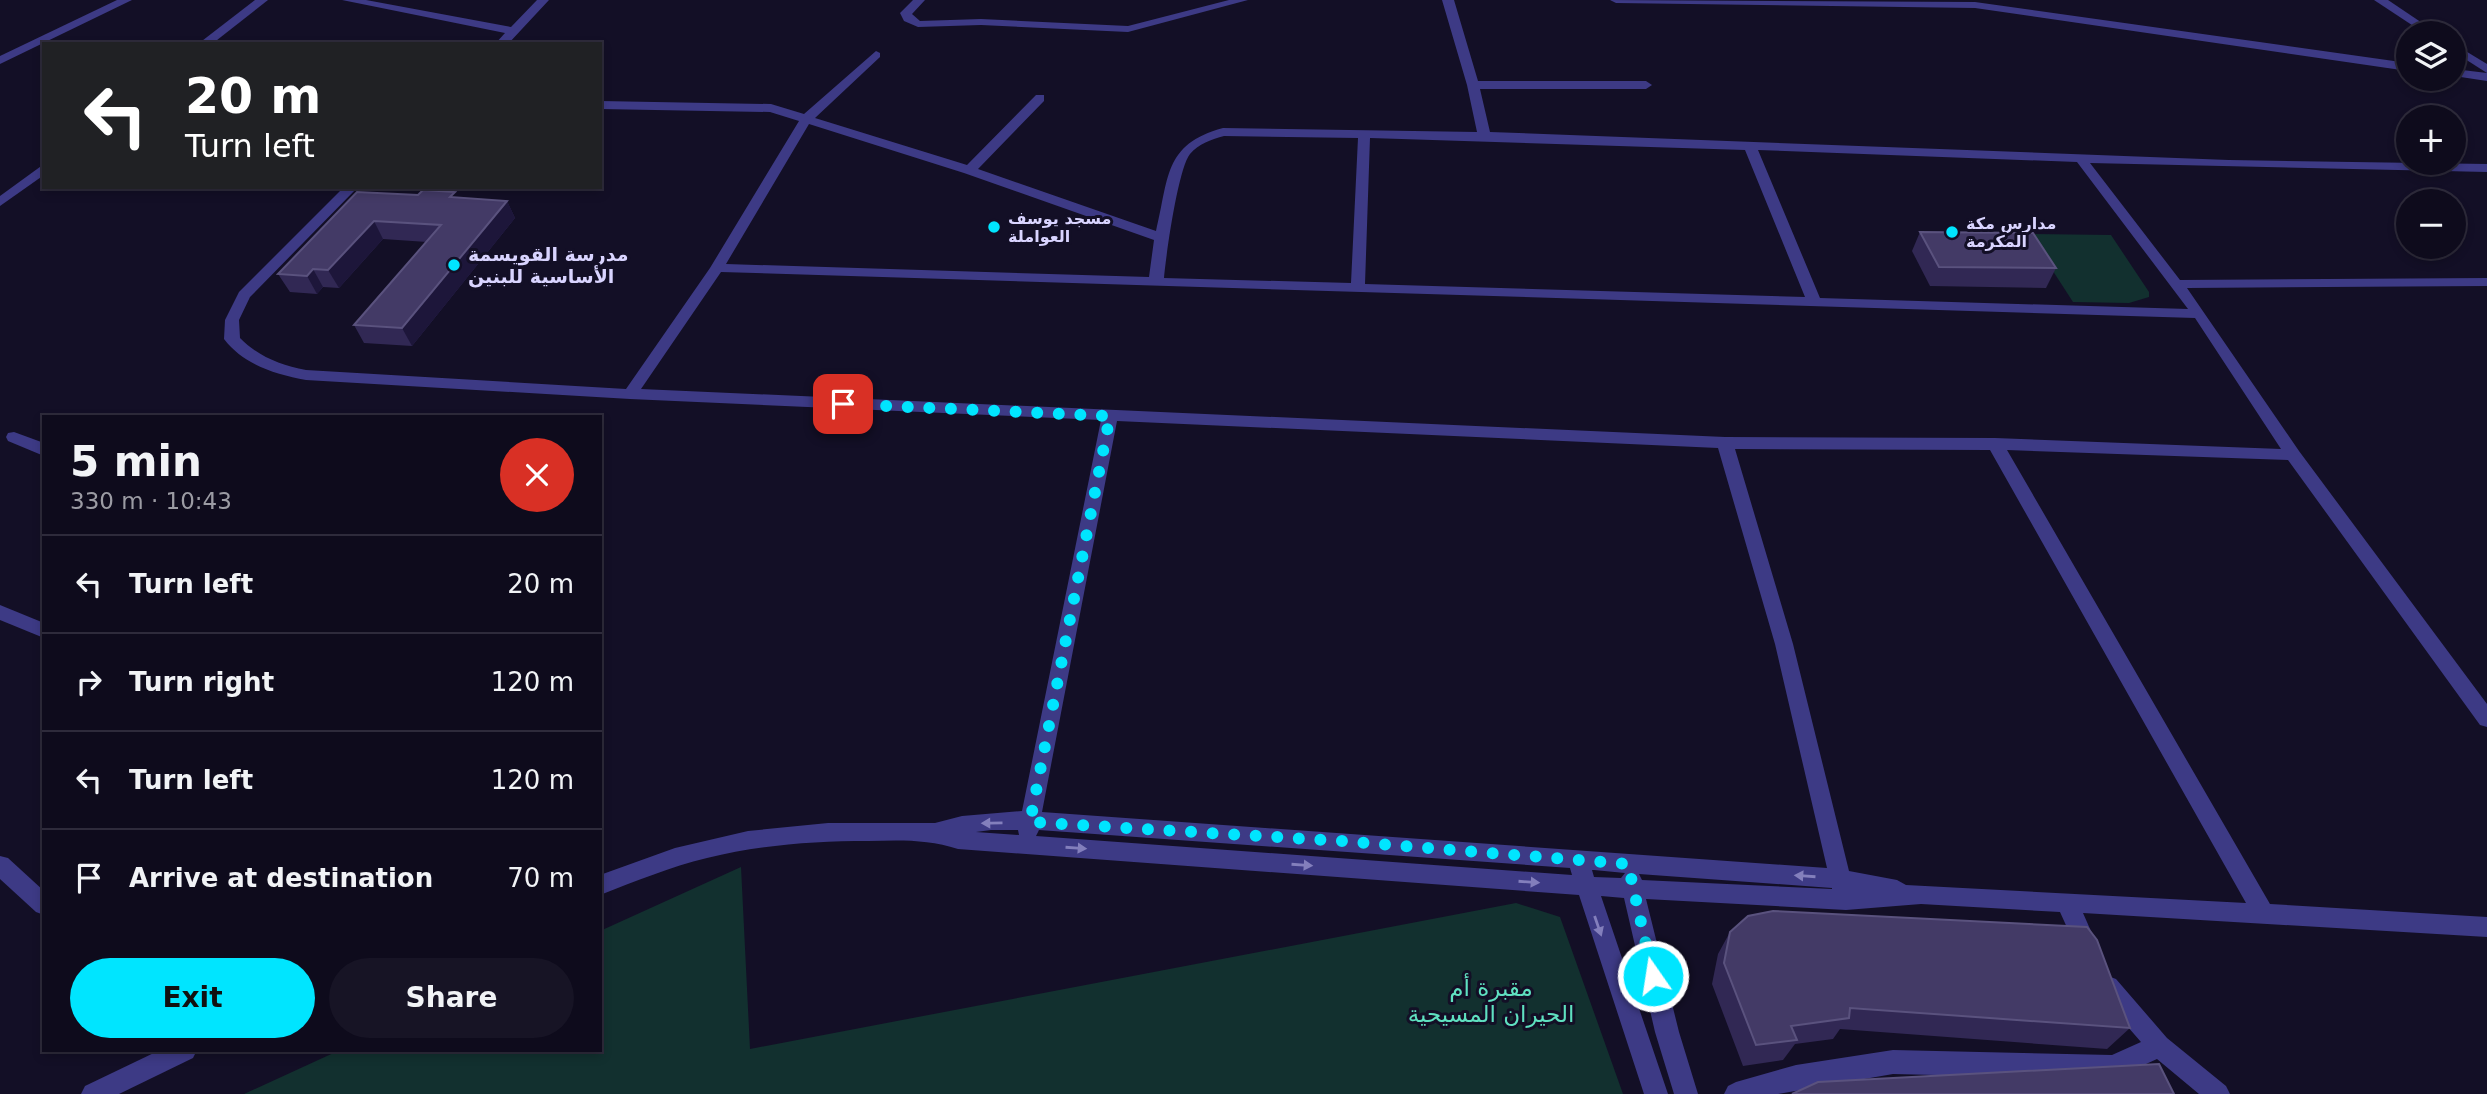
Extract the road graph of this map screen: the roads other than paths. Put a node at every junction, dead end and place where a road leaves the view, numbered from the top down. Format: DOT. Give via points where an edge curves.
graph roads {
  1 [pos="127,0"];
  2 [pos="262,0"];
  3 [pos="348,0"];
  4 [pos="543,0"];
  5 [pos="919,0"];
  6 [pos="1242,0"];
  7 [pos="1448,0"];
  8 [pos="1616,0"];
  9 [pos="2380,0"];
  10 [pos="1871,1"];
  11 [pos="2412,21"];
  12 [pos="514,31"];
  13 [pos="207,42"];
  14 [pos="503,42"];
  15 [pos="21,50"];
  16 [pos="42,53"];
  17 [pos="876,55"];
  18 [pos="2466,55"];
  19 [pos="0,60"];
  20 [pos="2396,65"];
  21 [pos="2487,69"];
  22 [pos="2466,74"];
  23 [pos="2487,77"];
  24 [pos="1473,85"];
  25 [pos="1646,85"];
  26 [pos="1040,99"];
  27 [pos="602,105"];
  28 [pos="806,119"];
  29 [pos="1364,136"];
  30 [pos="1484,136"];
  31 [pos="1751,148"];
  32 [pos="2081,159"];
  33 [pos="2487,168"];
  34 [pos="42,170"];
  35 [pos="969,170"];
  36 [pos="350,189"];
  37 [pos="0,202"];
  38 [pos="1161,238"];
  39 [pos="717,268"];
  40 [pos="1156,281"];
  41 [pos="2487,282"];
  42 [pos="2176,284"];
  43 [pos="1358,289"];
  44 [pos="1814,302"];
  45 [pos="2199,314"];
  46 [pos="630,394"];
  47 [pos="1110,416"];
  48 [pos="14,437"];
  49 [pos="1725,443"];
  50 [pos="1995,444"];
  51 [pos="42,449"];
  52 [pos="2293,455"];
  53 [pos="0,612"];
  54 [pos="42,630"];
  55 [pos="2487,719"];
  56 [pos="1030,822"];
  57 [pos="935,832"];
  58 [pos="1025,844"];
  59 [pos="1578,860"];
  60 [pos="1628,864"];
  61 [pos="0,865"];
  62 [pos="602,884"];
  63 [pos="1584,887"];
  64 [pos="1843,889"];
  65 [pos="1633,890"];
  66 [pos="42,903"];
  67 [pos="2067,903"];
  68 [pos="2264,915"];
  69 [pos="2487,928"];
  70 [pos="2159,1046"];
  71 [pos="181,1052"];
  72 [pos="93,1094"];
  73 [pos="1656,1094"];
  74 [pos="1686,1094"];
  75 [pos="1736,1094"];
  76 [pos="2218,1094"];
  1 -- 15 [label="street"];
  2 -- 13 [label="street"];
  3 -- 12 [label="street"];
  4 -- 12 [label="street"];
  5 -- 6 [label="street" via="906,13 918,24 1105,29 1155,24"];
  7 -- 24 [label="street"];
  8 -- 10 [label="street"];
  9 -- 11 [label="street"];
  10 -- 20 [label="street" via="1975,5"];
  12 -- 14 [label="street"];
  15 -- 16 [label="street"];
  15 -- 19 [label="street"];
  17 -- 28 [label="street"];
  18 -- 21 [label="street"];
  22 -- 23 [label="street"];
  24 -- 25 [label="street"];
  24 -- 30 [label="street"];
  26 -- 35 [label="street"];
  27 -- 28 [label="street" via="771,108"];
  28 -- 35 [label="street"];
  28 -- 39 [label="street"];
  29 -- 30 [label="street"];
  29 -- 38 [label="street" via="1223,132 1202,139 1182,155"];
  29 -- 43 [label="street"];
  30 -- 31 [label="street"];
  31 -- 32 [label="street"];
  31 -- 44 [label="street"];
  32 -- 33 [label="street"];
  32 -- 42 [label="street"];
  34 -- 37 [label="street"];
  35 -- 38 [label="street"];
  36 -- 46 [label="street" via="244,295 232,320 232,339 249,357 270,369 306,375"];
  38 -- 40 [label="street"];
  39 -- 40 [label="street"];
  39 -- 46 [label="street"];
  40 -- 43 [label="street"];
  41 -- 42 [label="street"];
  42 -- 45 [label="street"];
  43 -- 44 [label="street"];
  44 -- 45 [label="street"];
  45 -- 52 [label="street"];
  46 -- 47 [label="street"];
  47 -- 49 [label="street"];
  47 -- 56 [label="street"];
  48 -- 51 [label="street"];
  49 -- 50 [label="street"];
  49 -- 64 [label="street" via="1784,644"];
  50 -- 52 [label="street"];
  50 -- 68 [label="street"];
  52 -- 55 [label="street"];
  53 -- 54 [label="street"];
  56 -- 57 [label="street, one-way" via="959,824"];
  56 -- 58 [label="street"];
  56 -- 59 [label="street"];
  57 -- 58 [label="street" via="958,840"];
  57 -- 62 [label="street" via="785,835 658,862"];
  58 -- 63 [label="street, one-way"];
  59 -- 60 [label="street"];
  59 -- 63 [label="street"];
  64 -- 60 [label="street, one-way"];
  60 -- 65 [label="street"];
  61 -- 66 [label="street"];
  63 -- 65 [label="street"];
  63 -- 73 [label="street, one-way"];
  64 -- 65 [label="street"];
  64 -- 67 [label="street"];
  65 -- 74 [label="street"];
  67 -- 68 [label="street"];
  67 -- 70 [label="street" via="2100,975"];
  68 -- 69 [label="street"];
  70 -- 75 [label="street" via="2113,1067 1893,1062 1808,1074"];
  70 -- 76 [label="street"];
  71 -- 72 [label="street"];
}
